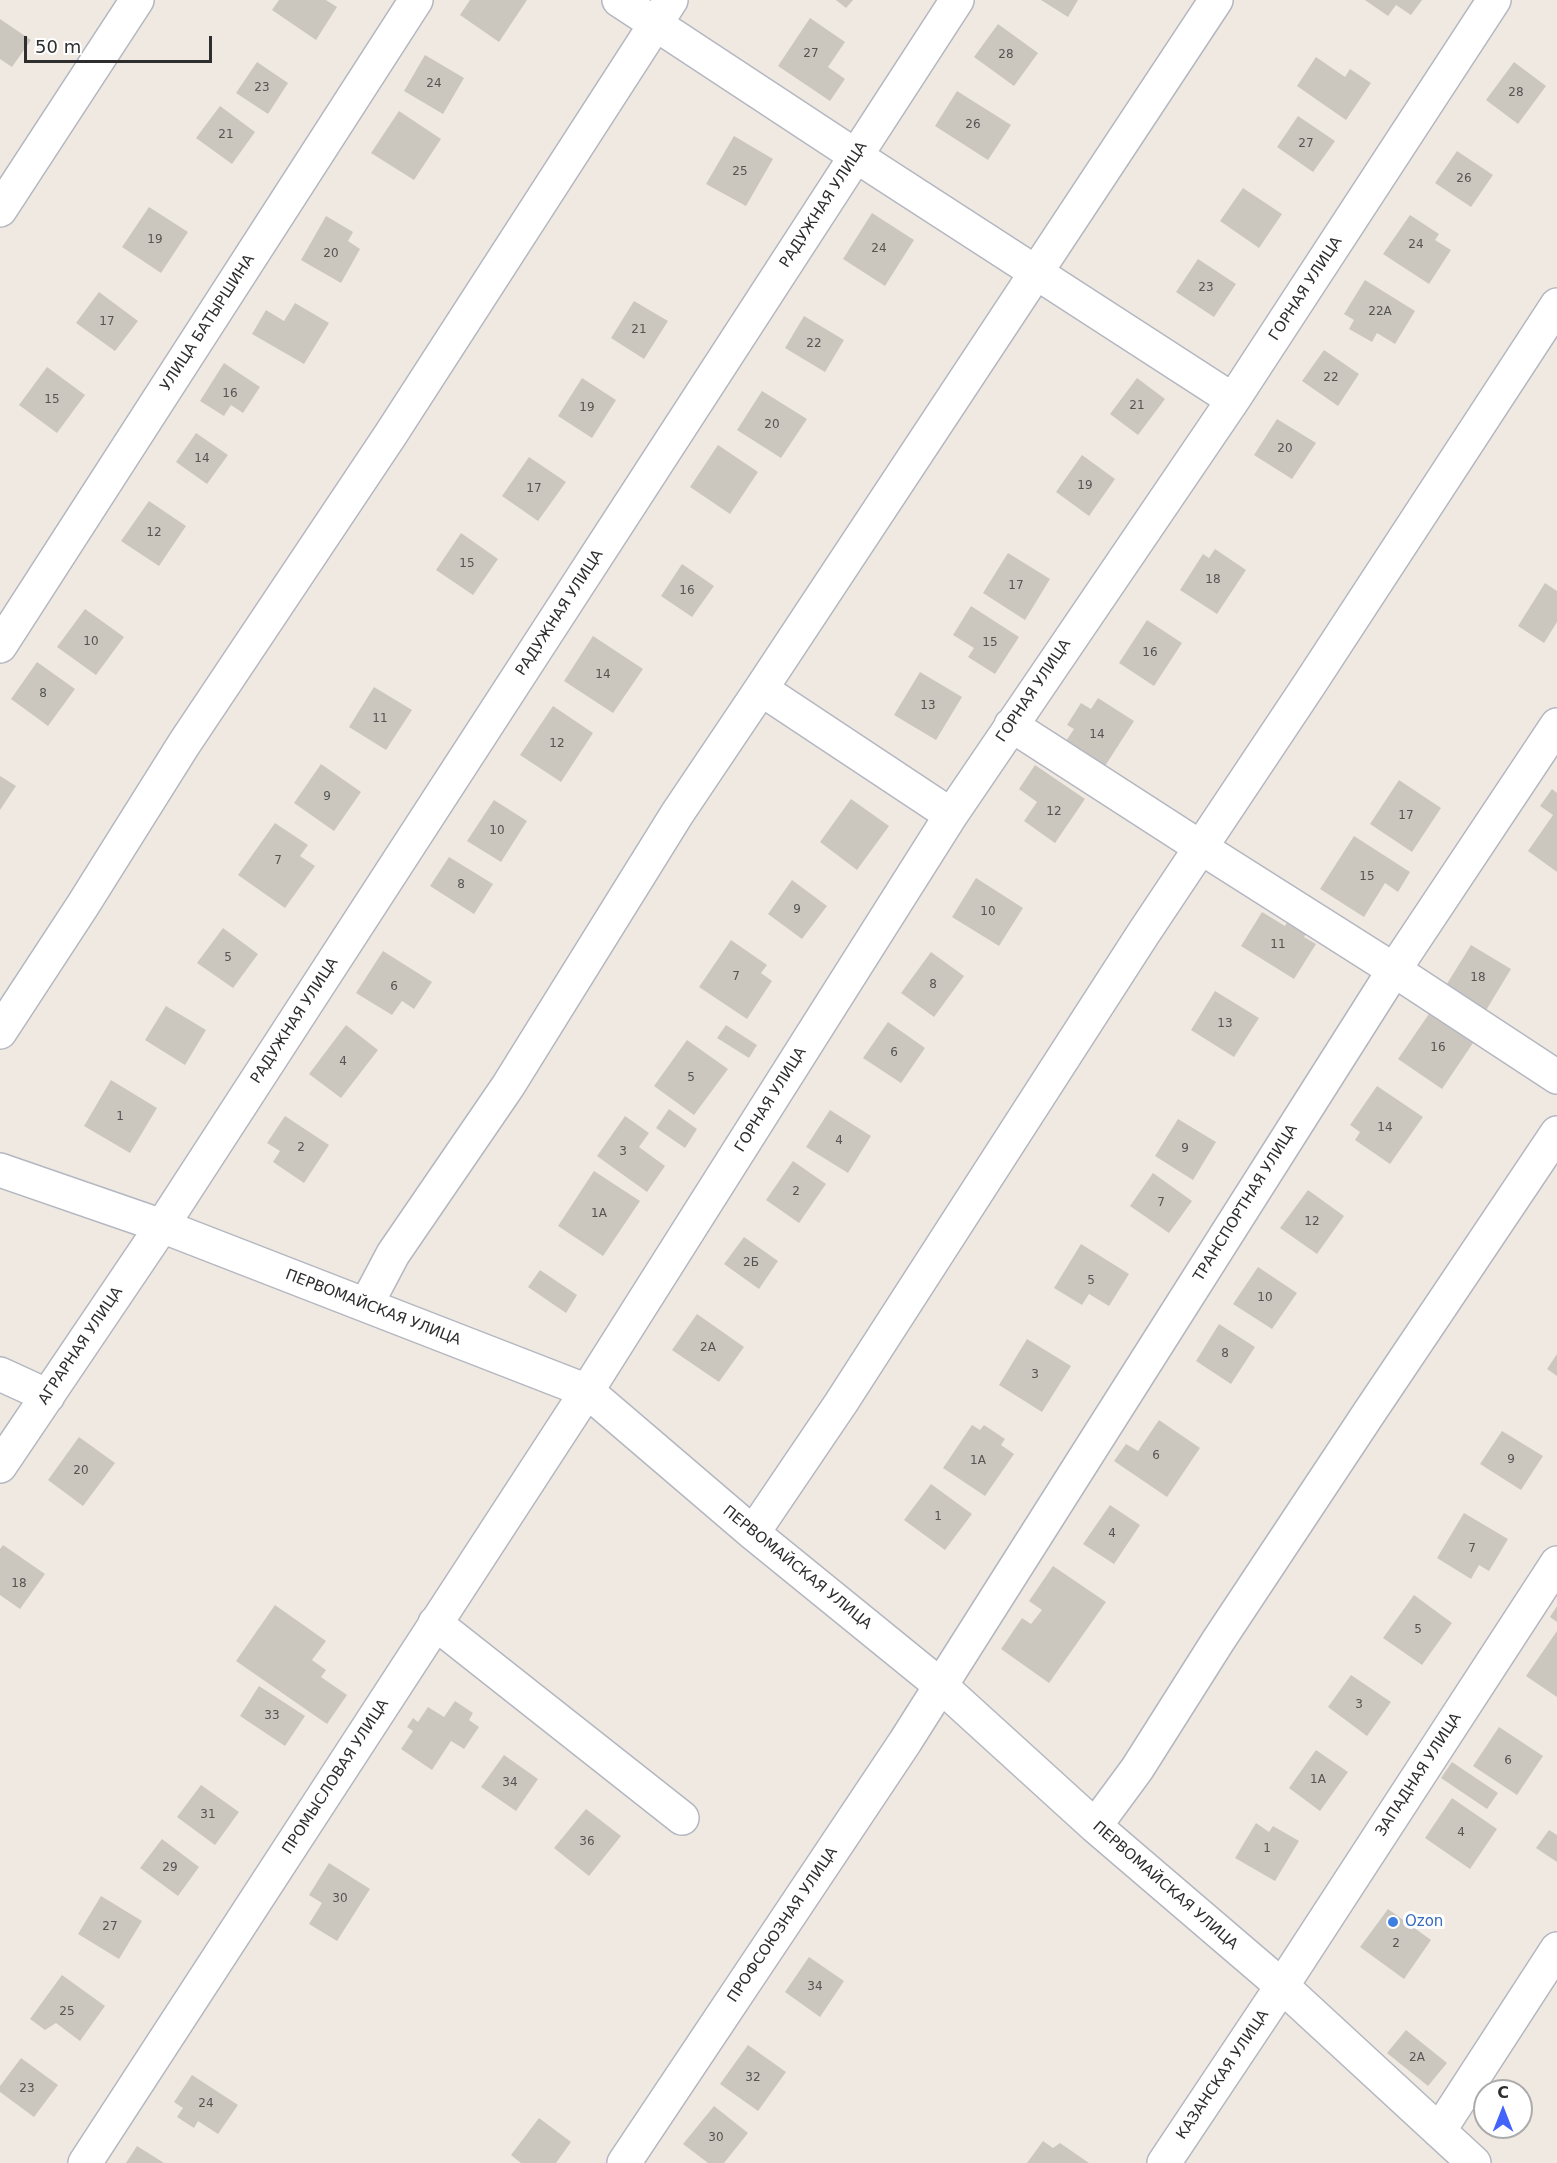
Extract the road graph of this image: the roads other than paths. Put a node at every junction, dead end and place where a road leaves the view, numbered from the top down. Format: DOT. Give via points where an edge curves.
graph roads {
  1 [pos="137,0"];
  2 [pos="416,0"];
  3 [pos="619,0"];
  4 [pos="957,0"];
  5 [pos="1216,0"];
  6 [pos="1494,0"];
  7 [pos="663,12"];
  8 [pos="856,156"];
  9 [pos="0,210"];
  10 [pos="1035,272"];
  11 [pos="1557,305"];
  12 [pos="1233,400"];
  13 [pos="0,646"];
  14 [pos="762,689"];
  15 [pos="1011,725"];
  16 [pos="1557,725"];
  17 [pos="951,815"];
  18 [pos="1200,848"];
  19 [pos="1394,970"];
  20 [pos="0,1032"];
  21 [pos="1557,1077"];
  22 [pos="1557,1132"];
  23 [pos="0,1170"];
  24 [pos="162,1226"];
  25 [pos="366,1305"];
  26 [pos="0,1374"];
  27 [pos="587,1391"];
  28 [pos="48,1396"];
  29 [pos="0,1466"];
  30 [pos="753,1533"];
  31 [pos="1557,1563"];
  32 [pos="435,1623"];
  33 [pos="940,1685"];
  34 [pos="682,1818"];
  35 [pos="1095,1826"];
  36 [pos="1557,1949"];
  37 [pos="1282,1986"];
  38 [pos="1439,2131"];
  39 [pos="85,2163"];
  40 [pos="624,2163"];
  41 [pos="1164,2163"];
  42 [pos="1474,2163"];
  1 -- 9 [label="street"];
  2 -- 13 [label="street, УЛИЦА БАТЫРШИНА"];
  3 -- 7 [label="street"];
  4 -- 8 [label="street, РАДУЖНАЯ УЛИЦА"];
  5 -- 10 [label="street"];
  6 -- 12 [label="street, ГОРНАЯ УЛИЦА"];
  7 -- 8 [label="street"];
  7 -- 20 [label="street"];
  8 -- 10 [label="street"];
  8 -- 24 [label="street, РАДУЖНАЯ УЛИЦА"];
  10 -- 12 [label="street"];
  10 -- 14 [label="street"];
  11 -- 18 [label="street"];
  12 -- 15 [label="street, ГОРНАЯ УЛИЦА"];
  14 -- 17 [label="street"];
  14 -- 25 [label="street" via="677,814 508,1086 393,1254"];
  15 -- 17 [label="street, ГОРНАЯ УЛИЦА"];
  15 -- 18 [label="street"];
  16 -- 19 [label="street, ТРАНСПОРТНАЯ УЛИЦА"];
  17 -- 27 [label="street, ГОРНАЯ УЛИЦА"];
  18 -- 19 [label="street"];
  18 -- 30 [label="street"];
  19 -- 21 [label="street"];
  19 -- 33 [label="street, ТРАНСПОРТНАЯ УЛИЦА"];
  22 -- 35 [label="street" via="1137,1769"];
  23 -- 24 [label="street, ПЕРВОМАЙСКАЯ УЛИЦА"];
  24 -- 25 [label="street, ПЕРВОМАЙСКАЯ УЛИЦА"];
  24 -- 28 [label="street, АГРАРНАЯ УЛИЦА"];
  25 -- 27 [label="street, ПЕРВОМАЙСКАЯ УЛИЦА"];
  26 -- 28 [label="street"];
  27 -- 30 [label="street, ПЕРВОМАЙСКАЯ УЛИЦА"];
  27 -- 32 [label="street, ПРОМЫСЛОВАЯ УЛИЦА"];
  28 -- 29 [label="street, АГРАРНАЯ УЛИЦА"];
  30 -- 33 [label="street, ПЕРВОМАЙСКАЯ УЛИЦА"];
  31 -- 37 [label="street, ЗАПАДНАЯ УЛИЦА"];
  32 -- 34 [label="street"];
  32 -- 39 [label="street, ПРОМЫСЛОВАЯ УЛИЦА"];
  33 -- 35 [label="street, ПЕРВОМАЙСКАЯ УЛИЦА"];
  33 -- 40 [label="street, ПРОФСОЮЗНАЯ УЛИЦА"];
  35 -- 37 [label="street, ПЕРВОМАЙСКАЯ УЛИЦА"];
  36 -- 38 [label="street"];
  37 -- 38 [label="street, ПЕРВОМАЙСКАЯ УЛИЦА"];
  37 -- 41 [label="street, КАЗАНСКАЯ УЛИЦА"];
  38 -- 42 [label="street, ПЕРВОМАЙСКАЯ УЛИЦА"];
}
